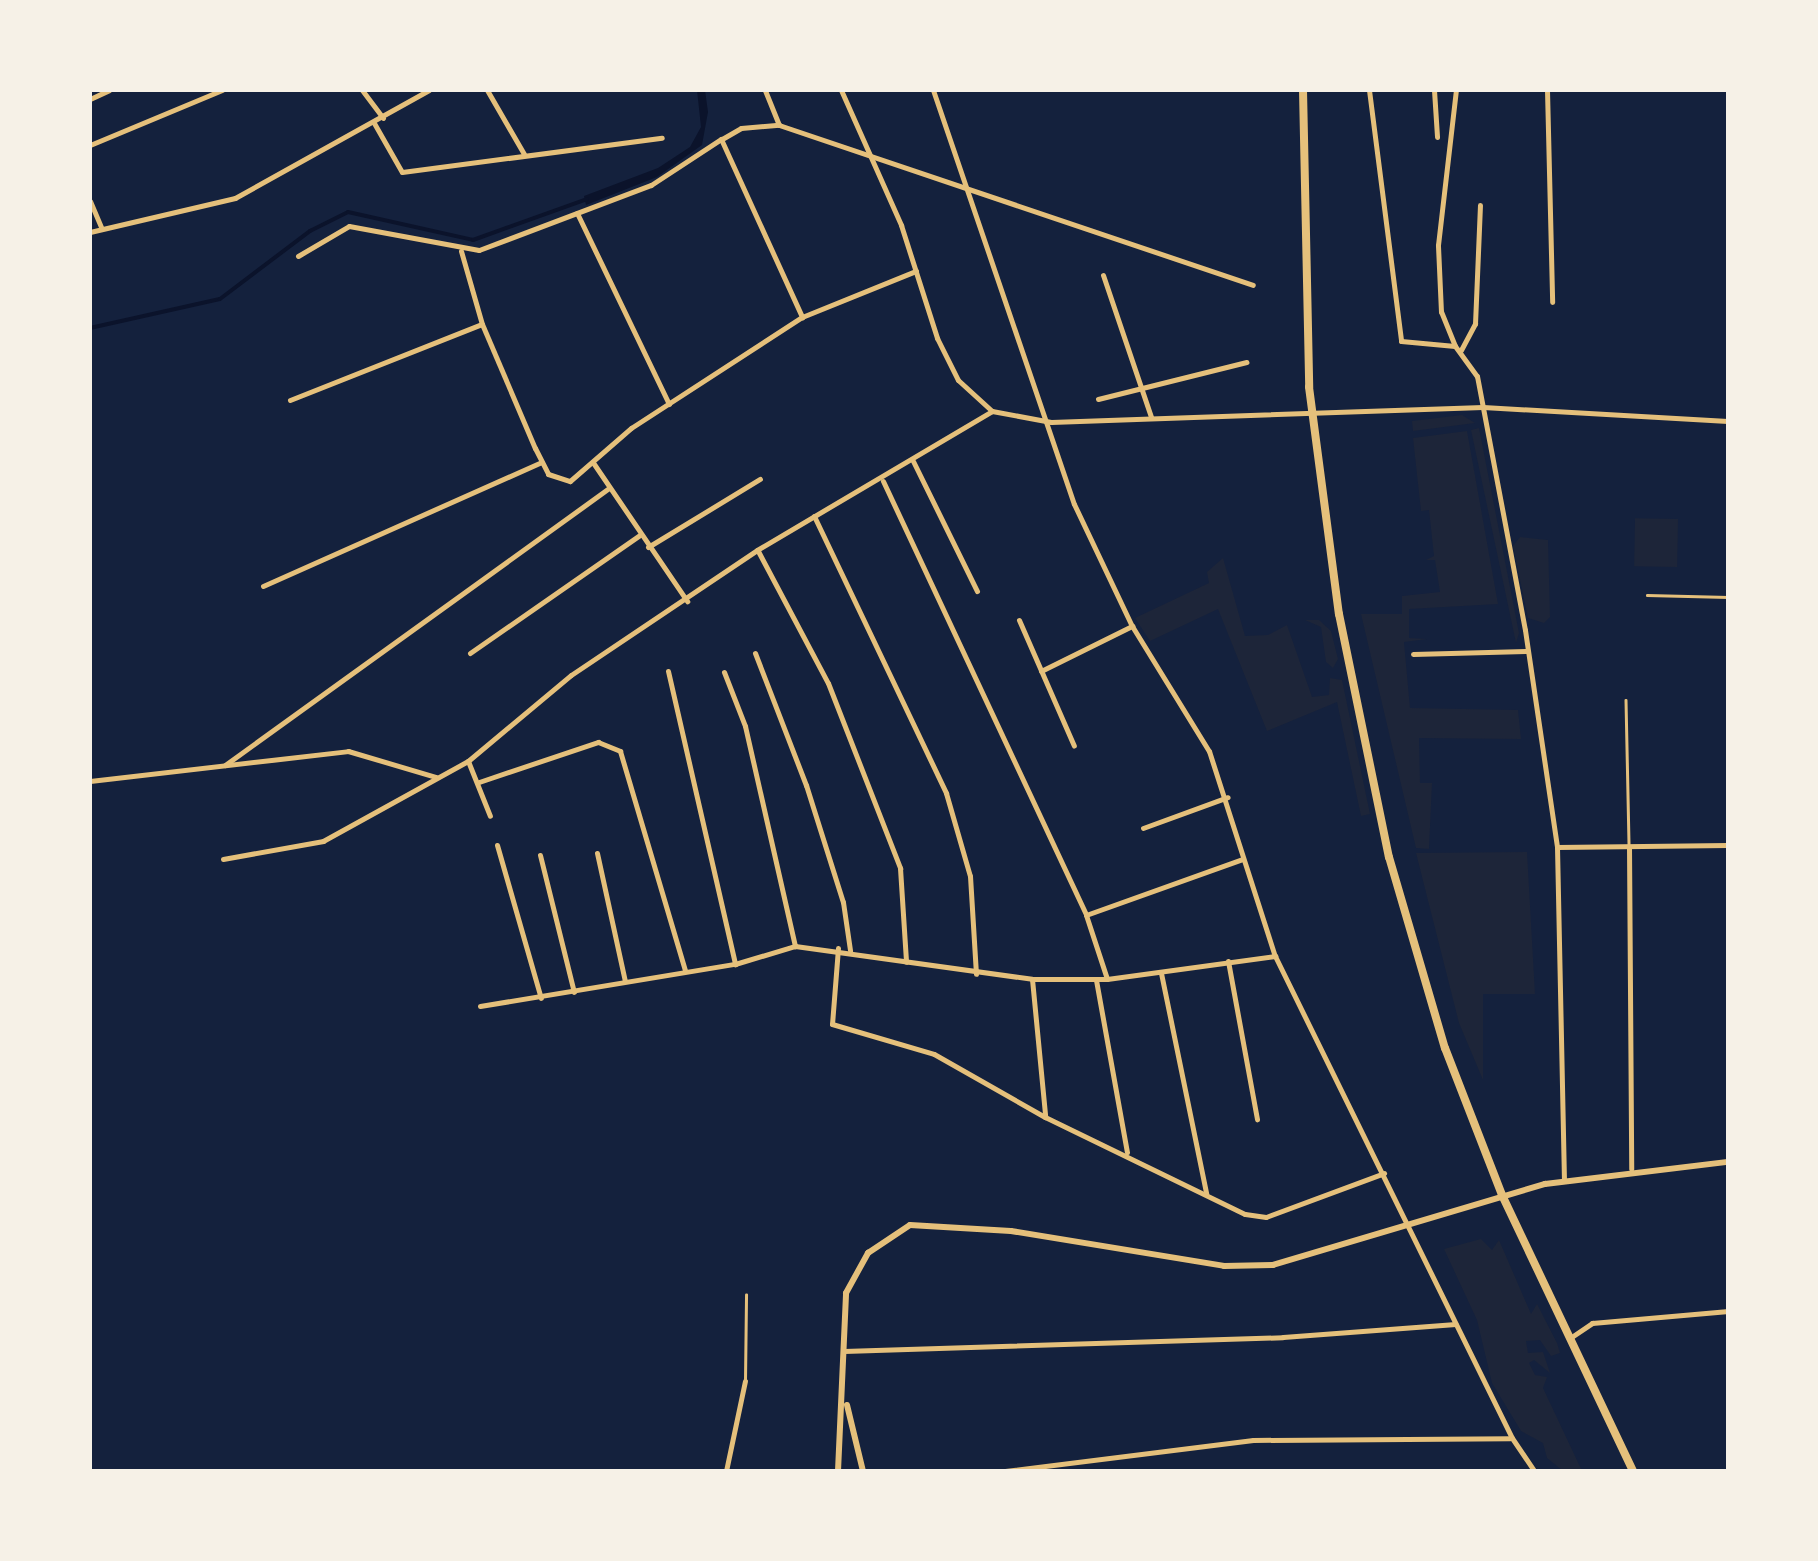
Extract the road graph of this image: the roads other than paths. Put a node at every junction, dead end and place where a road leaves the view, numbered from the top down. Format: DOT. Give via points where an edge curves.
graph roads {
  1 [pos="109,90"];
  2 [pos="222,90"];
  3 [pos="362,90"];
  4 [pos="429,90"];
  5 [pos="487,90"];
  6 [pos="765,90"];
  7 [pos="841,90"];
  8 [pos="933,90"];
  9 [pos="1303,90"];
  10 [pos="1368,90"];
  11 [pos="1434,90"];
  12 [pos="1456,90"];
  13 [pos="1547,90"];
  14 [pos="90,99"];
  15 [pos="382,118"];
  16 [pos="374,123"];
  17 [pos="778,124"];
  18 [pos="1436,137"];
  19 [pos="662,138"];
  20 [pos="722,139"];
  21 [pos="90,145"];
  22 [pos="868,152"];
  23 [pos="524,154"];
  24 [pos="966,186"];
  25 [pos="90,201"];
  26 [pos="1480,204"];
  27 [pos="576,212"];
  28 [pos="102,229"];
  29 [pos="90,232"];
  30 [pos="462,252"];
  31 [pos="298,256"];
  32 [pos="916,270"];
  33 [pos="1103,275"];
  34 [pos="1252,285"];
  35 [pos="1552,302"];
  36 [pos="802,317"];
  37 [pos="482,324"];
  38 [pos="1458,348"];
  39 [pos="1246,362"];
  40 [pos="1142,386"];
  41 [pos="1098,399"];
  42 [pos="290,400"];
  43 [pos="669,404"];
  44 [pos="1483,407"];
  45 [pos="992,411"];
  46 [pos="1151,416"];
  47 [pos="1313,416"];
  48 [pos="1728,421"];
  49 [pos="1051,422"];
  50 [pos="913,461"];
  51 [pos="542,462"];
  52 [pos="594,464"];
  53 [pos="760,480"];
  54 [pos="882,480"];
  55 [pos="609,488"];
  56 [pos="814,516"];
  57 [pos="640,534"];
  58 [pos="648,547"];
  59 [pos="758,550"];
  60 [pos="263,586"];
  61 [pos="977,591"];
  62 [pos="1648,594"];
  63 [pos="1728,597"];
  64 [pos="687,602"];
  65 [pos="1019,620"];
  66 [pos="1132,626"];
  67 [pos="1528,651"];
  68 [pos="755,653"];
  69 [pos="470,654"];
  70 [pos="1413,654"];
  71 [pos="668,671"];
  72 [pos="1041,671"];
  73 [pos="724,672"];
  74 [pos="1626,700"];
  75 [pos="1074,746"];
  76 [pos="468,761"];
  77 [pos="225,765"];
  78 [pos="436,777"];
  79 [pos="90,781"];
  80 [pos="479,782"];
  81 [pos="1228,797"];
  82 [pos="490,816"];
  83 [pos="1143,828"];
  84 [pos="498,845"];
  85 [pos="1728,845"];
  86 [pos="1629,846"];
  87 [pos="1557,847"];
  88 [pos="596,853"];
  89 [pos="540,855"];
  90 [pos="1242,858"];
  91 [pos="222,859"];
  92 [pos="1086,915"];
  93 [pos="794,946"];
  94 [pos="838,948"];
  95 [pos="850,950"];
  96 [pos="1275,956"];
  97 [pos="906,962"];
  98 [pos="1228,962"];
  99 [pos="736,964"];
  100 [pos="685,972"];
  101 [pos="1161,972"];
  102 [pos="976,974"];
  103 [pos="1032,979"];
  104 [pos="1108,979"];
  105 [pos="1096,980"];
  106 [pos="626,981"];
  107 [pos="574,992"];
  108 [pos="541,998"];
  109 [pos="480,1006"];
  110 [pos="1045,1117"];
  111 [pos="1257,1119"];
  112 [pos="1126,1152"];
  113 [pos="1728,1162"];
  114 [pos="1631,1169"];
  115 [pos="1384,1173"];
  116 [pos="1564,1180"];
  117 [pos="1206,1192"];
  118 [pos="1502,1195"];
  119 [pos="1408,1223"];
  120 [pos="746,1295"];
  121 [pos="1728,1311"];
  122 [pos="1456,1324"];
  123 [pos="1570,1338"];
  124 [pos="840,1351"];
  125 [pos="744,1381"];
  126 [pos="845,1401"];
  127 [pos="1512,1438"];
  128 [pos="726,1471"];
  129 [pos="838,1471"];
  130 [pos="863,1471"];
  131 [pos="1005,1471"];
  132 [pos="1534,1471"];
  133 [pos="1633,1471"];
  1 -- 14 [label="street"];
  2 -- 21 [label="street"];
  3 -- 15 [label="street"];
  4 -- 15 [label="street"];
  5 -- 23 [label="street"];
  6 -- 17 [label="street"];
  7 -- 22 [label="street"];
  8 -- 24 [label="street"];
  9 -- 47 [label="main road" via="1302,283"];
  10 -- 38 [label="street" via="1401,342"];
  11 -- 18 [label="street"];
  12 -- 38 [label="street" via="1438,245 1442,312"];
  13 -- 35 [label="street"];
  15 -- 16 [label="street"];
  16 -- 23 [label="street" via="402,172"];
  16 -- 28 [label="street" via="236,198"];
  17 -- 20 [label="street" via="742,128"];
  17 -- 22 [label="street"];
  19 -- 23 [label="street"];
  20 -- 27 [label="street" via="650,185"];
  20 -- 36 [label="street"];
  22 -- 24 [label="street"];
  22 -- 32 [label="street"];
  24 -- 34 [label="street"];
  24 -- 49 [label="street"];
  25 -- 28 [label="street"];
  26 -- 38 [label="street" via="1475,324"];
  27 -- 30 [label="street"];
  27 -- 43 [label="street"];
  28 -- 29 [label="street"];
  30 -- 31 [label="street" via="350,226"];
  30 -- 37 [label="street"];
  32 -- 36 [label="street"];
  32 -- 45 [label="street" via="958,380"];
  33 -- 40 [label="street"];
  36 -- 43 [label="street"];
  37 -- 42 [label="street"];
  37 -- 51 [label="street"];
  38 -- 44 [label="street" via="1477,376"];
  39 -- 40 [label="street"];
  40 -- 41 [label="street"];
  40 -- 46 [label="street"];
  43 -- 52 [label="street"];
  44 -- 47 [label="street"];
  44 -- 48 [label="street"];
  44 -- 67 [label="street"];
  45 -- 49 [label="street"];
  45 -- 50 [label="street"];
  46 -- 47 [label="street"];
  46 -- 49 [label="street"];
  47 -- 118 [label="main road" via="1340,614 1389,856 1445,1048"];
  49 -- 66 [label="street" via="1074,504"];
  50 -- 54 [label="street"];
  50 -- 61 [label="street"];
  51 -- 52 [label="street" via="558,480 570,481"];
  51 -- 60 [label="street"];
  52 -- 55 [label="street"];
  53 -- 58 [label="street"];
  54 -- 56 [label="street"];
  54 -- 92 [label="street"];
  55 -- 57 [label="street"];
  55 -- 77 [label="street"];
  56 -- 59 [label="street"];
  56 -- 102 [label="street" via="946,793 970,876"];
  57 -- 58 [label="street"];
  57 -- 69 [label="street"];
  58 -- 64 [label="street"];
  59 -- 64 [label="street"];
  59 -- 97 [label="street" via="828,683 900,868"];
  62 -- 63 [label="lane"];
  64 -- 76 [label="street" via="571,675"];
  65 -- 72 [label="street"];
  66 -- 72 [label="street"];
  66 -- 81 [label="street" via="1209,750"];
  67 -- 70 [label="street"];
  67 -- 87 [label="street"];
  68 -- 95 [label="street" via="806,785 843,902"];
  71 -- 99 [label="street"];
  72 -- 75 [label="street"];
  73 -- 93 [label="street" via="744,726"];
  74 -- 86 [label="lane"];
  76 -- 78 [label="street"];
  76 -- 80 [label="street"];
  77 -- 78 [label="street" via="348,751"];
  77 -- 79 [label="street"];
  78 -- 91 [label="street" via="324,841"];
  80 -- 82 [label="street"];
  80 -- 100 [label="street" via="598,742 620,750"];
  81 -- 83 [label="street"];
  81 -- 90 [label="street"];
  84 -- 108 [label="street"];
  85 -- 86 [label="street"];
  86 -- 87 [label="street"];
  86 -- 114 [label="street"];
  87 -- 116 [label="street"];
  88 -- 106 [label="street"];
  89 -- 107 [label="street"];
  90 -- 92 [label="street"];
  90 -- 96 [label="street"];
  92 -- 104 [label="street"];
  93 -- 94 [label="street"];
  93 -- 99 [label="street"];
  94 -- 95 [label="street"];
  94 -- 110 [label="street" via="832,1024 934,1054"];
  95 -- 97 [label="street"];
  96 -- 98 [label="street"];
  96 -- 115 [label="street"];
  97 -- 102 [label="street"];
  98 -- 101 [label="street"];
  98 -- 111 [label="street"];
  99 -- 100 [label="street"];
  100 -- 106 [label="street"];
  101 -- 104 [label="street"];
  101 -- 117 [label="street"];
  102 -- 103 [label="street"];
  103 -- 105 [label="street"];
  103 -- 110 [label="street"];
  104 -- 105 [label="street"];
  105 -- 112 [label="street"];
  106 -- 107 [label="street"];
  107 -- 108 [label="street"];
  108 -- 109 [label="street"];
  110 -- 112 [label="street"];
  112 -- 117 [label="street"];
  113 -- 114 [label="street"];
  114 -- 116 [label="street"];
  115 -- 117 [label="street" via="1266,1217"];
  115 -- 119 [label="street"];
  116 -- 118 [label="street"];
  118 -- 119 [label="street"];
  118 -- 123 [label="main road"];
  119 -- 122 [label="street"];
  119 -- 124 [label="street" via="1318,1256 1246,1266 1011,1231 910,1225 879,1242 851,1279"];
  120 -- 125 [label="lane"];
  121 -- 123 [label="street" via="1592,1324"];
  122 -- 124 [label="street" via="1283,1337"];
  122 -- 127 [label="street"];
  123 -- 133 [label="main road"];
  124 -- 126 [label="street"];
  125 -- 128 [label="street"];
  126 -- 129 [label="street"];
  126 -- 130 [label="street" via="859,1435"];
  127 -- 131 [label="street" via="1253,1440"];
  127 -- 132 [label="street"];
}
